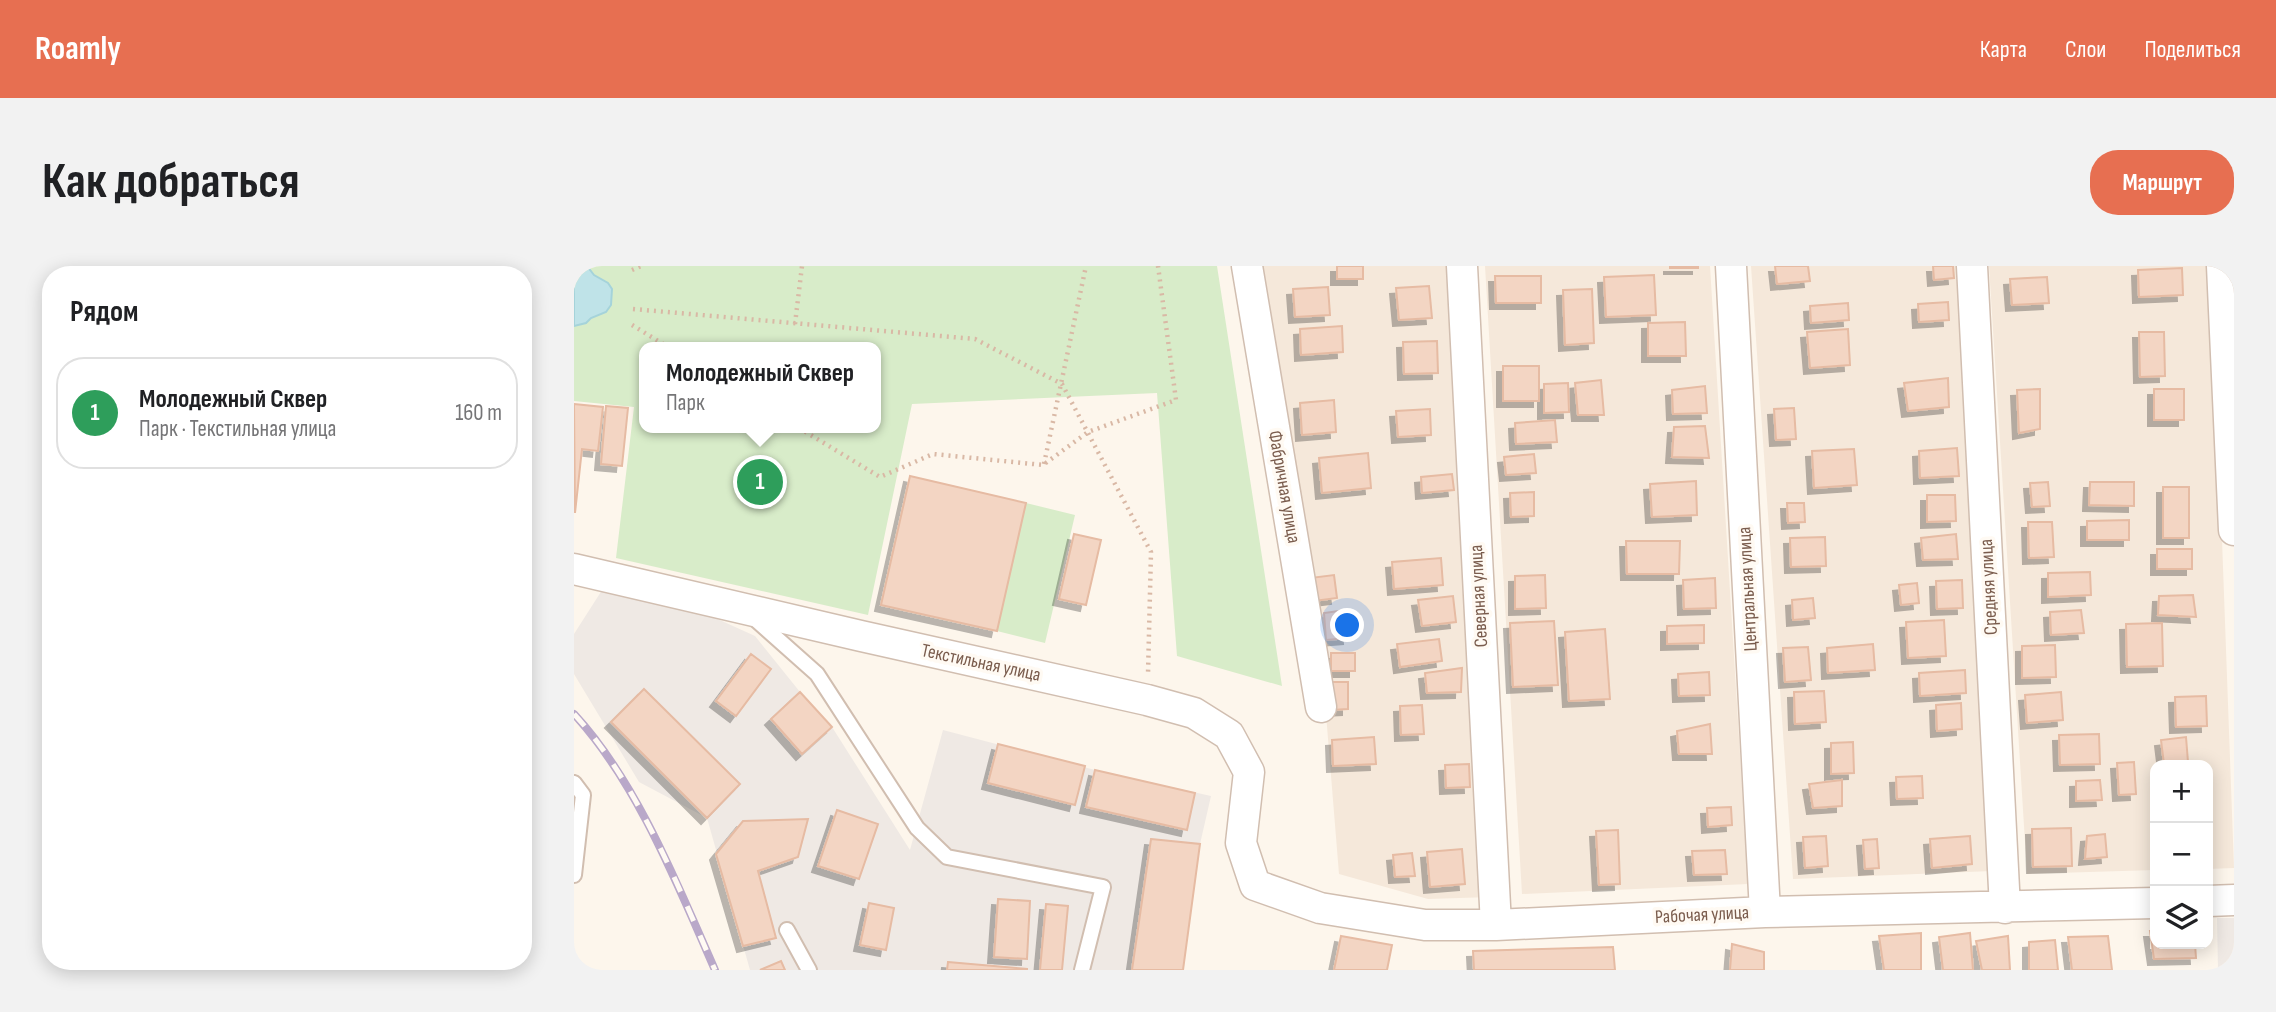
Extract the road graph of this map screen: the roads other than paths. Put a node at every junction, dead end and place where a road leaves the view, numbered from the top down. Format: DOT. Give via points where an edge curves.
graph roads {
  1 [pos="1247,266"];
  2 [pos="1462,266"];
  3 [pos="1731,266"];
  4 [pos="1972,266"];
  5 [pos="2222,266"];
  6 [pos="2234,530"];
  7 [pos="574,569"];
  8 [pos="742,607"];
  9 [pos="1321,708"];
  10 [pos="574,783"];
  11 [pos="574,876"];
  12 [pos="1255,885"];
  13 [pos="2234,900"];
  14 [pos="2213,901"];
  15 [pos="2150,903"];
  16 [pos="2006,908"];
  17 [pos="1765,912"];
  18 [pos="1496,925"];
  19 [pos="787,930"];
  20 [pos="809,970"];
  21 [pos="1082,970"];
  1 -- 9 [label="street, Фабричная улица"];
  2 -- 18 [label="street, Северная улица"];
  3 -- 17 [label="street, Центральная улица"];
  4 -- 16 [label="street, Средняя улица"];
  5 -- 6 [label="street"];
  7 -- 8 [label="street, Текстильная улица"];
  8 -- 12 [label="street, Текстильная улица" via="1194,713 1229,735 1249,772 1241,843"];
  8 -- 21 [label="lane" via="817,674 917,828 947,857 1103,887"];
  10 -- 11 [label="lane" via="583,795"];
  12 -- 18 [label="street, Рабочая улица" via="1320,908 1424,925"];
  13 -- 14 [label="street"];
  15 -- 16 [label="street, Рабочая улица"];
  16 -- 17 [label="street, Рабочая улица"];
  17 -- 18 [label="street, Рабочая улица"];
  19 -- 20 [label="lane"];
}
